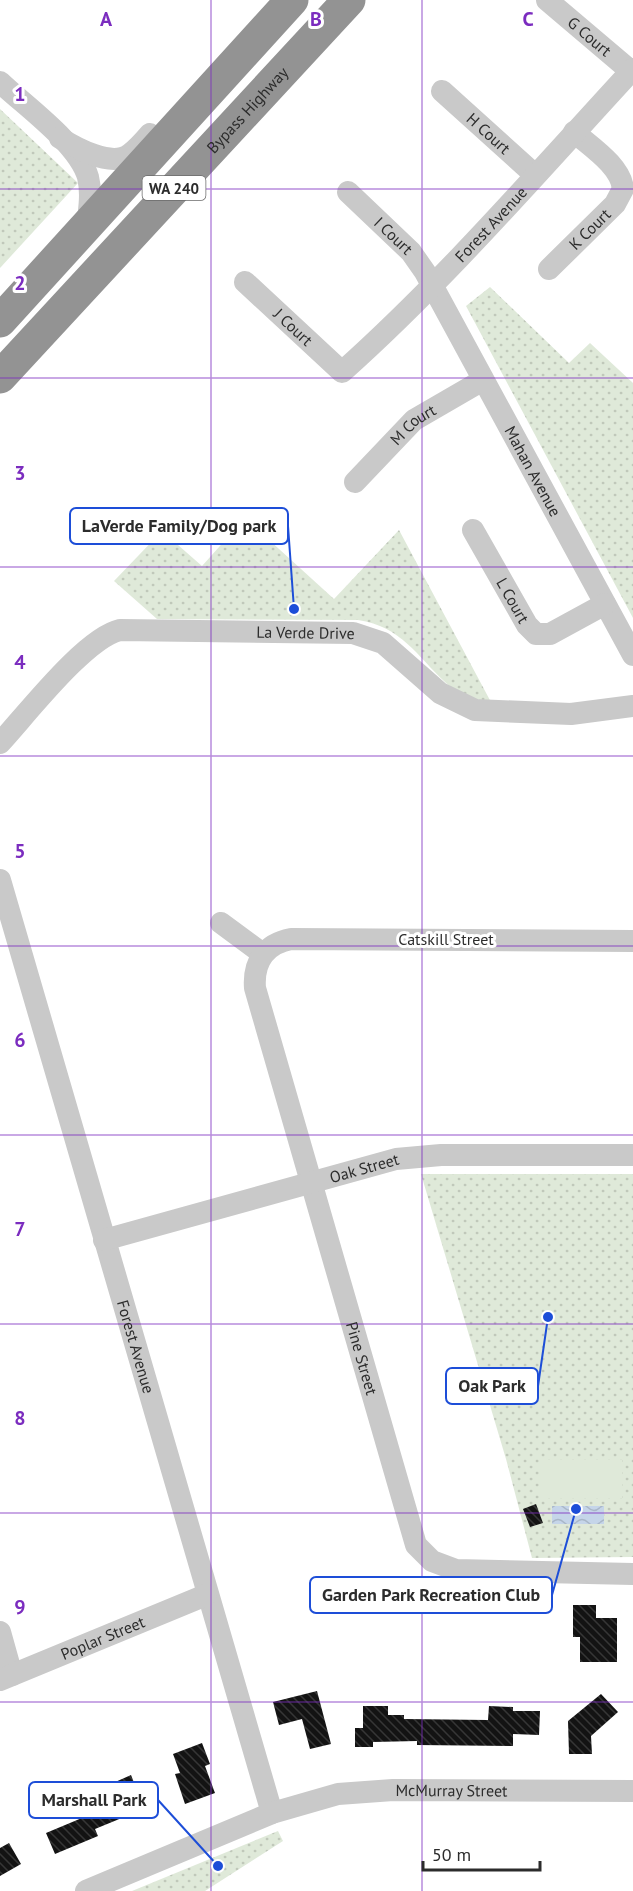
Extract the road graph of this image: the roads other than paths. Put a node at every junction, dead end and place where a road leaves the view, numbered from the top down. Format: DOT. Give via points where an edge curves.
graph roads {
  1 [pos="292,0"];
  2 [pos="349,0"];
  3 [pos="548,0"];
  4 [pos="230,69"];
  5 [pos="632,71"];
  6 [pos="0,82"];
  7 [pos="442,91"];
  8 [pos="574,132"];
  9 [pos="60,138"];
  10 [pos="535,175"];
  11 [pos="348,192"];
  12 [pos="87,227"];
  13 [pos="549,269"];
  14 [pos="245,282"];
  15 [pos="433,286"];
  16 [pos="0,321"];
  17 [pos="342,372"];
  18 [pos="0,376"];
  19 [pos="483,380"];
  20 [pos="355,482"];
  21 [pos="473,530"];
  22 [pos="605,604"];
  23 [pos="633,655"];
  24 [pos="633,706"];
  25 [pos="0,743"];
  26 [pos="0,880"];
  27 [pos="221,923"];
  28 [pos="633,941"];
  29 [pos="263,954"];
  30 [pos="633,1155"];
  31 [pos="310,1181"];
  32 [pos="104,1240"];
  33 [pos="633,1574"];
  34 [pos="206,1595"];
  35 [pos="0,1632"];
  36 [pos="6,1678"];
  37 [pos="633,1791"];
  38 [pos="272,1813"];
  39 [pos="97,1889"];
  1 -- 4 [label="highway, WA 240"];
  2 -- 18 [label="highway, Bypass Highway / WA 240"];
  3 -- 5 [label="street, G Court"];
  4 -- 9 [label="street" via="193,89 129,155 91,155"];
  4 -- 12 [label="highway, WA 240"];
  5 -- 8 [label="street, Forest Avenue"];
  6 -- 9 [label="street"];
  7 -- 10 [label="street, H Court"];
  8 -- 10 [label="street, Forest Avenue"];
  8 -- 13 [label="street, K Court" via="609,164 623,189 615,204"];
  9 -- 12 [label="street" via="88,177"];
  10 -- 15 [label="street, Forest Avenue"];
  11 -- 15 [label="street, I Court" via="411,252"];
  12 -- 16 [label="highway, WA 240"];
  14 -- 17 [label="street, J Court"];
  15 -- 17 [label="street, Forest Avenue"];
  15 -- 19 [label="street, Mahan Avenue"];
  19 -- 20 [label="street, M Court" via="414,420"];
  19 -- 22 [label="street, Mahan Avenue"];
  21 -- 22 [label="street, L Court" via="527,625 536,634 550,634"];
  22 -- 23 [label="street, Mahan Avenue"];
  24 -- 25 [label="street, La Verde Drive" via="571,714 475,710 440,693 390,648 353,633 120,630 108,633 90,648"];
  26 -- 32 [label="street, Forest Avenue"];
  27 -- 29 [label="street"];
  28 -- 29 [label="street, Catskill Street" via="291,939 276,943"];
  29 -- 31 [label="street, Pine Street" via="256,967 255,988"];
  30 -- 31 [label="street, Oak Street" via="419,1156"];
  31 -- 32 [label="street, Oak Street"];
  31 -- 33 [label="street, Pine Street" via="411,1534 423,1554 456,1570"];
  32 -- 34 [label="street, Forest Avenue"];
  34 -- 36 [label="street, Poplar Street"];
  34 -- 38 [label="street, Forest Avenue"];
  35 -- 36 [label="street"];
  37 -- 38 [label="street, McMurray Street" via="363,1792 314,1800"];
  38 -- 39 [label="street, McMurray Street"];
}
